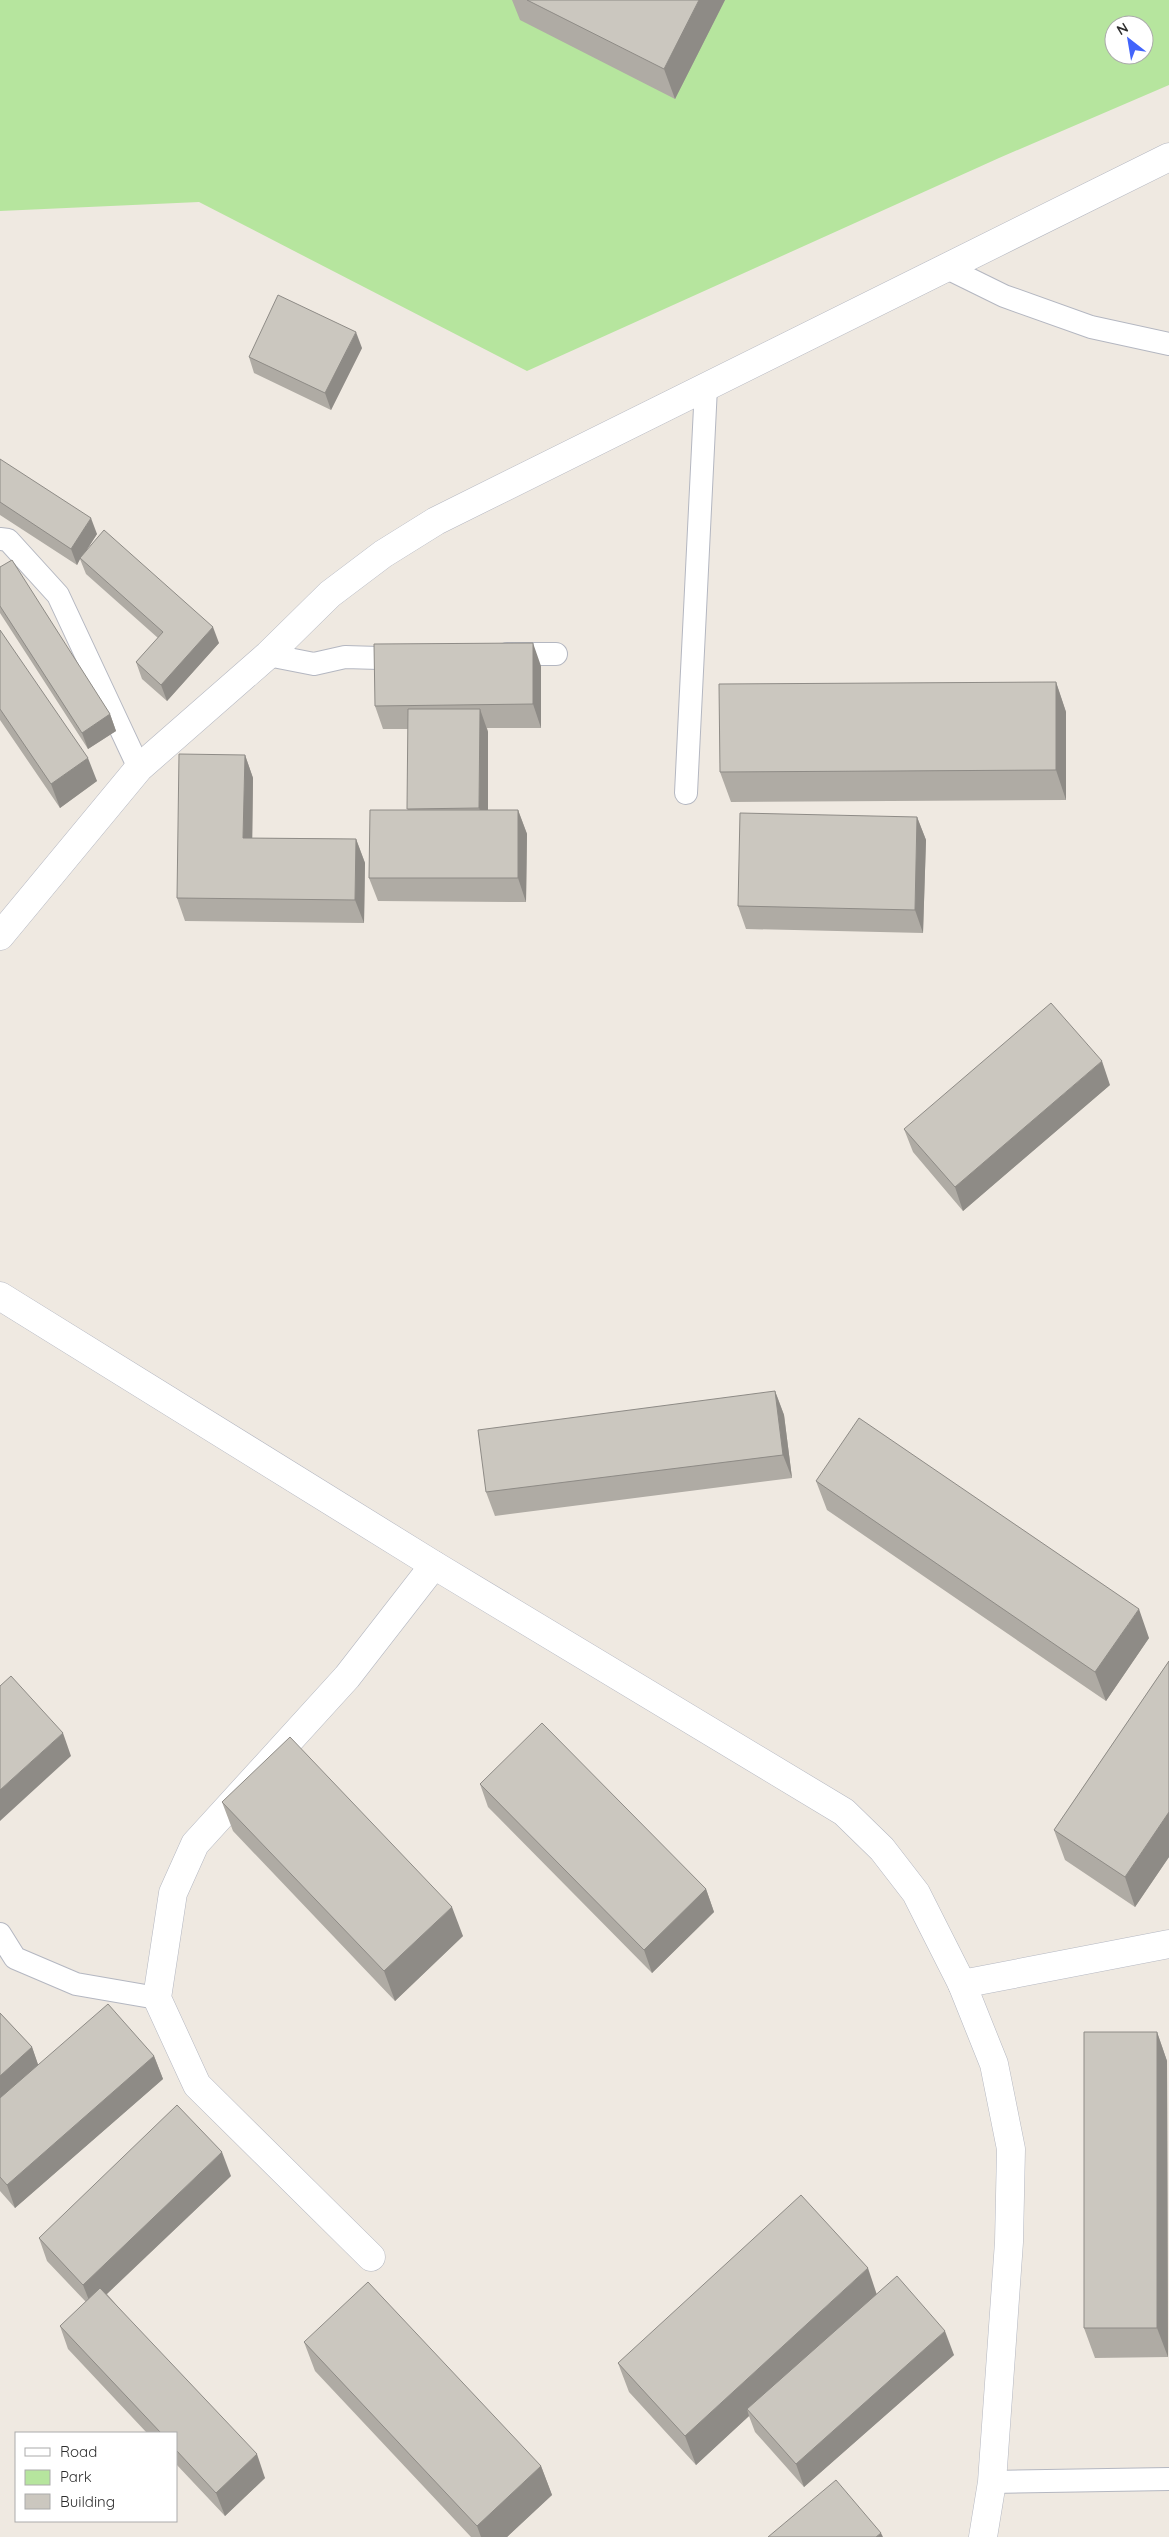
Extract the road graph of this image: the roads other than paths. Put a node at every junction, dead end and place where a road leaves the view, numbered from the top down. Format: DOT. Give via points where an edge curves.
graph roads {
  1 [pos="1169,157"];
  2 [pos="945,266"];
  3 [pos="1169,344"];
  4 [pos="706,387"];
  5 [pos="0,539"];
  6 [pos="486,654"];
  7 [pos="556,654"];
  8 [pos="268,655"];
  9 [pos="426,655"];
  10 [pos="140,768"];
  11 [pos="686,793"];
  12 [pos="0,936"];
  13 [pos="0,1296"];
  14 [pos="434,1565"];
  15 [pos="0,1934"];
  16 [pos="1169,1944"];
  17 [pos="962,1984"];
  18 [pos="157,1998"];
  19 [pos="371,2258"];
  20 [pos="1169,2479"];
  21 [pos="992,2482"];
  22 [pos="983,2537"];
  1 -- 2 [label="street"];
  2 -- 3 [label="lane" via="1004,296 1090,327"];
  2 -- 4 [label="street"];
  4 -- 8 [label="street" via="436,521 383,554 330,594"];
  4 -- 11 [label="lane"];
  5 -- 10 [label="lane" via="8,540 58,595"];
  6 -- 7 [label="lane"];
  8 -- 9 [label="lane" via="314,664 345,657"];
  8 -- 10 [label="street"];
  10 -- 12 [label="street"];
  13 -- 14 [label="street"];
  14 -- 17 [label="street" via="844,1812 882,1849 916,1893"];
  14 -- 18 [label="street" via="347,1677 195,1844 173,1893"];
  15 -- 18 [label="lane" via="15,1958 76,1984"];
  16 -- 17 [label="street"];
  17 -- 21 [label="street" via="994,2064 1011,2149 1009,2242"];
  18 -- 19 [label="street" via="197,2085"];
  20 -- 21 [label="lane"];
  21 -- 22 [label="street"];
}
